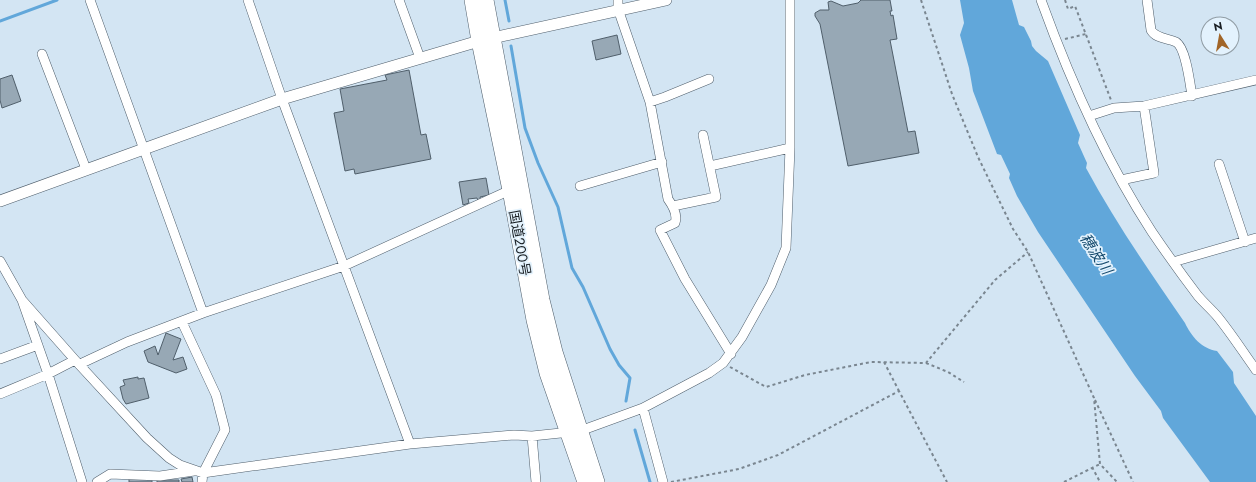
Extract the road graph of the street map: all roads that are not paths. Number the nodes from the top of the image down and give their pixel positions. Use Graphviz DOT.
graph roads {
  1 [pos="90,0"];
  2 [pos="248,0"];
  3 [pos="399,0"];
  4 [pos="472,0"];
  5 [pos="486,0"];
  6 [pos="666,0"];
  7 [pos="790,0"];
  8 [pos="1041,0"];
  9 [pos="1147,0"];
  10 [pos="618,5"];
  11 [pos="486,39"];
  12 [pos="42,54"];
  13 [pos="420,58"];
  14 [pos="709,79"];
  15 [pos="1256,80"];
  16 [pos="1192,96"];
  17 [pos="282,99"];
  18 [pos="650,102"];
  19 [pos="1144,106"];
  20 [pos="1089,116"];
  21 [pos="703,135"];
  22 [pos="143,148"];
  23 [pos="790,148"];
  24 [pos="662,162"];
  25 [pos="1219,164"];
  26 [pos="710,166"];
  27 [pos="86,169"];
  28 [pos="1121,180"];
  29 [pos="580,186"];
  30 [pos="516,189"];
  31 [pos="0,201"];
  32 [pos="673,206"];
  33 [pos="1256,238"];
  34 [pos="1245,242"];
  35 [pos="0,261"];
  36 [pos="1173,262"];
  37 [pos="344,266"];
  38 [pos="22,300"];
  39 [pos="203,313"];
  40 [pos="182,322"];
  41 [pos="38,345"];
  42 [pos="731,354"];
  43 [pos="0,359"];
  44 [pos="77,362"];
  45 [pos="1256,370"];
  46 [pos="48,374"];
  47 [pos="0,394"];
  48 [pos="644,408"];
  49 [pos="574,432"];
  50 [pos="532,436"];
  51 [pos="410,444"];
  52 [pos="200,475"];
  53 [pos="82,482"];
  54 [pos="97,482"];
  55 [pos="536,482"];
  56 [pos="585,482"];
  57 [pos="597,482"];
  58 [pos="663,482"];
  1 -- 22 [label="street"];
  2 -- 17 [label="street"];
  3 -- 13 [label="street"];
  4 -- 11 [label="highway, 国道200号"];
  5 -- 11 [label="highway, 国道200号"];
  6 -- 10 [label="street"];
  7 -- 23 [label="street"];
  8 -- 20 [label="street"];
  9 -- 16 [label="street"];
  10 -- 11 [label="street"];
  10 -- 18 [label="street"];
  11 -- 13 [label="street"];
  11 -- 30 [label="highway, 国道200号"];
  12 -- 27 [label="street"];
  13 -- 17 [label="street"];
  14 -- 18 [label="street"];
  15 -- 16 [label="street"];
  16 -- 19 [label="street"];
  17 -- 22 [label="street"];
  17 -- 37 [label="street"];
  18 -- 24 [label="street"];
  19 -- 20 [label="street"];
  19 -- 28 [label="street"];
  20 -- 28 [label="street"];
  21 -- 26 [label="street"];
  22 -- 27 [label="street"];
  22 -- 39 [label="street"];
  23 -- 26 [label="street"];
  23 -- 42 [label="street"];
  24 -- 29 [label="street"];
  24 -- 32 [label="street"];
  25 -- 34 [label="street"];
  26 -- 32 [label="street"];
  27 -- 31 [label="street"];
  28 -- 36 [label="street"];
  30 -- 37 [label="street"];
  30 -- 49 [label="highway, 国道200号"];
  32 -- 42 [label="street"];
  33 -- 34 [label="street"];
  34 -- 36 [label="street"];
  35 -- 38 [label="street"];
  36 -- 45 [label="street"];
  37 -- 39 [label="street"];
  37 -- 51 [label="street"];
  38 -- 41 [label="street"];
  38 -- 44 [label="street"];
  39 -- 40 [label="street"];
  40 -- 44 [label="street"];
  40 -- 52 [label="street"];
  41 -- 43 [label="street"];
  41 -- 46 [label="street"];
  42 -- 48 [label="street"];
  44 -- 46 [label="street"];
  44 -- 52 [label="street"];
  46 -- 47 [label="street"];
  46 -- 53 [label="street"];
  48 -- 49 [label="street"];
  48 -- 58 [label="street"];
  49 -- 50 [label="street"];
  49 -- 56 [label="highway, 国道200号"];
  49 -- 57 [label="highway, 国道200号"];
  50 -- 51 [label="street"];
  50 -- 55 [label="street"];
  51 -- 52 [label="street"];
  52 -- 54 [label="street"];
}
